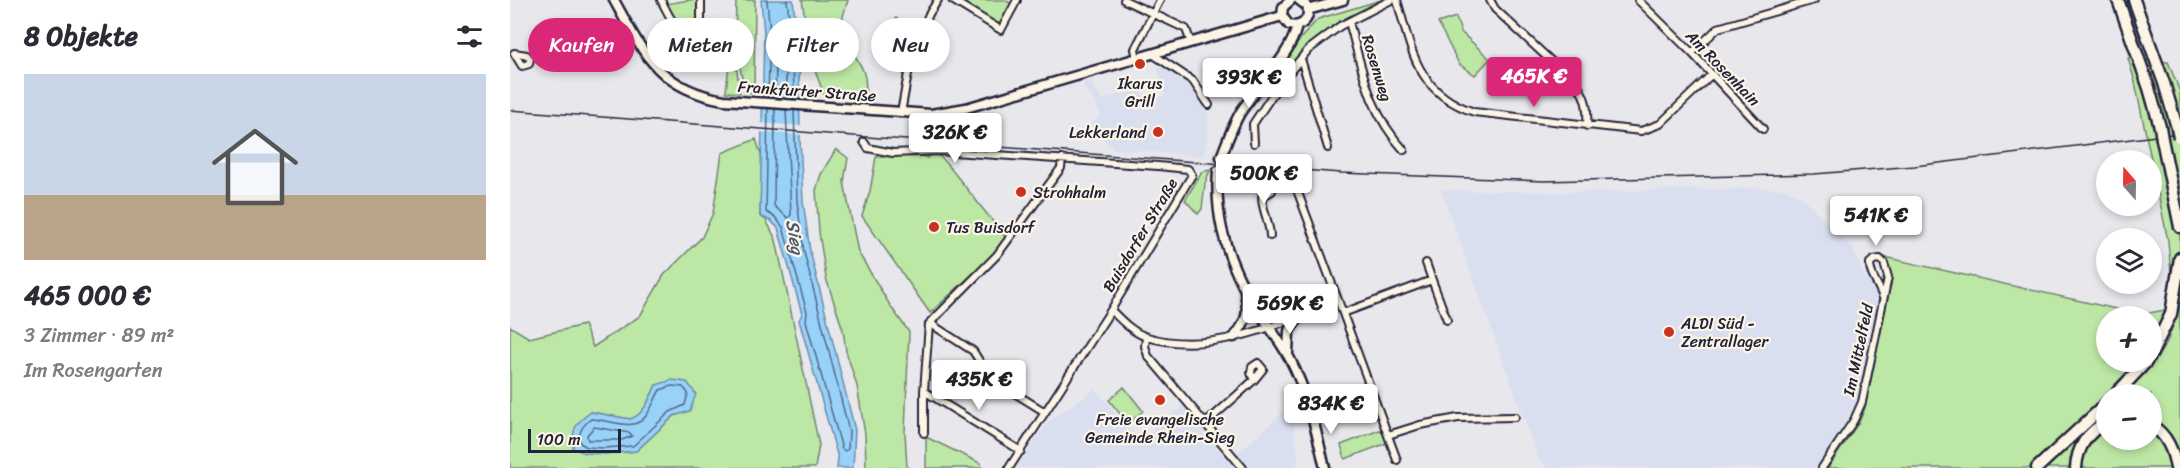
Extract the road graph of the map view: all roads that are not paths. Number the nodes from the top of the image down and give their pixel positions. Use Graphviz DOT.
graph roads {
  1 [pos="614,0"];
  2 [pos="661,0"];
  3 [pos="701,0"];
  4 [pos="938,0"];
  5 [pos="952,0"];
  6 [pos="1017,0"];
  7 [pos="1124,0"];
  8 [pos="1160,0"];
  9 [pos="1291,0"];
  10 [pos="1299,0"];
  11 [pos="1343,0"];
  12 [pos="1391,0"];
  13 [pos="1397,0"];
  14 [pos="1490,0"];
  15 [pos="1638,0"];
  16 [pos="1814,0"];
  17 [pos="2118,0"];
  18 [pos="2134,0"];
  19 [pos="1308,10"];
  20 [pos="1154,14"];
  21 [pos="1282,16"];
  22 [pos="1349,22"];
  23 [pos="1297,26"];
  24 [pos="1191,43"];
  25 [pos="1692,53"];
  26 [pos="1154,55"];
  27 [pos="1137,59"];
  28 [pos="1301,59"];
  29 [pos="1711,75"];
  30 [pos="1209,105"];
  31 [pos="901,113"];
  32 [pos="1587,126"];
  33 [pos="1763,129"];
  34 [pos="2179,139"];
  35 [pos="864,142"];
  36 [pos="1254,143"];
  37 [pos="1328,148"];
  38 [pos="1404,150"];
  39 [pos="1221,157"];
  40 [pos="1062,159"];
  41 [pos="1218,171"];
  42 [pos="2180,227"];
  43 [pos="1270,236"];
  44 [pos="2180,258"];
  45 [pos="1426,263"];
  46 [pos="1432,280"];
  47 [pos="1244,287"];
  48 [pos="1883,298"];
  49 [pos="1338,300"];
  50 [pos="1111,310"];
  51 [pos="1342,313"];
  52 [pos="1300,316"];
  53 [pos="1447,320"];
  54 [pos="931,321"];
  55 [pos="1269,327"];
  56 [pos="2162,332"];
  57 [pos="1146,337"];
  58 [pos="1234,337"];
  59 [pos="1288,357"];
  60 [pos="2137,372"];
  61 [pos="1254,380"];
  62 [pos="2125,384"];
  63 [pos="924,391"];
  64 [pos="1045,412"];
  65 [pos="2096,413"];
  66 [pos="1515,417"];
  67 [pos="1205,424"];
  68 [pos="2096,429"];
  69 [pos="924,434"];
  70 [pos="2162,434"];
  71 [pos="1388,435"];
  72 [pos="1021,451"];
  73 [pos="2054,452"];
  74 [pos="1397,460"];
  75 [pos="1009,468"];
  76 [pos="1243,468"];
  77 [pos="1325,468"];
  78 [pos="1822,468"];
  79 [pos="2037,468"];
  80 [pos="2042,468"];
  81 [pos="2076,468"];
  82 [pos="2176,468"];
  1 -- 31 [label="main road, Frankfurter Straße"];
  2 -- 3 [label="street"];
  4 -- 31 [label="street"];
  5 -- 6 [label="street"];
  7 -- 20 [label="street"];
  8 -- 20 [label="street"];
  9 -- 21 [label="main road"];
  10 -- 19 [label="main road"];
  11 -- 19 [label="main road"];
  12 -- 22 [label="street, Rosenweg"];
  13 -- 32 [label="street"];
  14 -- 32 [label="street"];
  15 -- 25 [label="street, Am Rosenhain"];
  16 -- 25 [label="street"];
  17 -- 42 [label="highway, bridge"];
  18 -- 34 [label="highway, bridge"];
  19 -- 23 [label="main road"];
  20 -- 24 [label="street"];
  20 -- 27 [label="street"];
  21 -- 23 [label="main road"];
  21 -- 24 [label="main road, Frankfurter Straße"];
  22 -- 28 [label="street, Rosenweg"];
  22 -- 38 [label="street, Rosenweg"];
  23 -- 39 [label="main road"];
  24 -- 26 [label="main road, Frankfurter Straße"];
  25 -- 29 [label="street, Am Rosenhain"];
  26 -- 27 [label="main road, Frankfurter Straße"];
  26 -- 30 [label="street"];
  27 -- 31 [label="main road, Frankfurter Straße"];
  28 -- 36 [label="street, Rosenweg"];
  28 -- 37 [label="street"];
  29 -- 32 [label="street"];
  29 -- 33 [label="street, Am Rosenhain"];
  35 -- 40 [label="street"];
  40 -- 50 [label="street, Buisdorfer Straße"];
  40 -- 54 [label="street"];
  41 -- 47 [label="main road"];
  43 -- 49 [label="street"];
  44 -- 56 [label="highway"];
  45 -- 46 [label="street"];
  46 -- 51 [label="street"];
  46 -- 53 [label="street"];
  47 -- 55 [label="main road"];
  47 -- 58 [label="main road"];
  48 -- 48 [label="street, Im Mittelfeld"];
  48 -- 78 [label="street, Im Mittelfeld"];
  49 -- 51 [label="street"];
  49 -- 52 [label="street, Buisdorfer Straße"];
  50 -- 57 [label="street, Buisdorfer Straße"];
  50 -- 64 [label="street, Buisdorfer Straße"];
  51 -- 71 [label="street"];
  52 -- 55 [label="street, Buisdorfer Straße"];
  52 -- 59 [label="main road"];
  54 -- 63 [label="street"];
  54 -- 64 [label="street"];
  55 -- 58 [label="street, Buisdorfer Straße"];
  55 -- 59 [label="main road"];
  57 -- 58 [label="street, Buisdorfer Straße"];
  57 -- 67 [label="street"];
  59 -- 77 [label="main road"];
  60 -- 62 [label="highway"];
  61 -- 67 [label="street"];
  63 -- 69 [label="street"];
  63 -- 72 [label="street"];
  64 -- 72 [label="street, Buisdorfer Straße"];
  65 -- 73 [label="highway"];
  66 -- 71 [label="street"];
  67 -- 76 [label="street"];
  68 -- 81 [label="highway"];
  70 -- 82 [label="highway"];
  71 -- 74 [label="street"];
  72 -- 75 [label="street, Buisdorfer Straße"];
  73 -- 79 [label="highway"];
  73 -- 80 [label="highway"];
}
